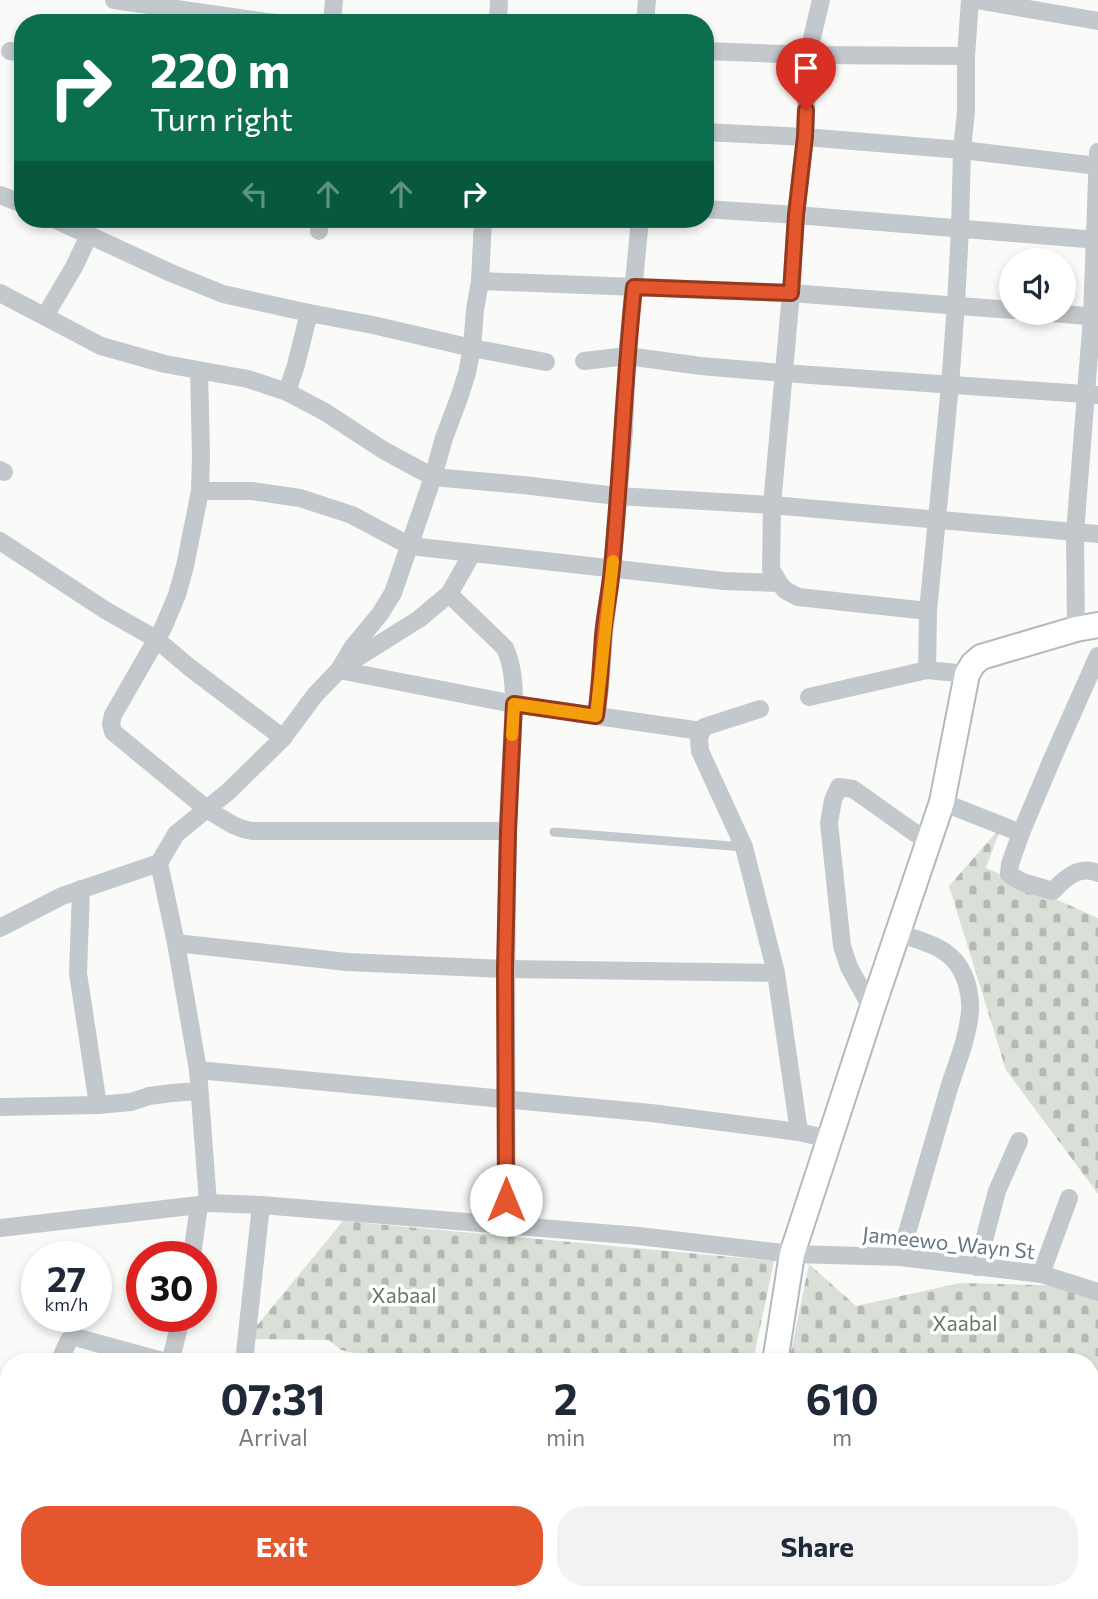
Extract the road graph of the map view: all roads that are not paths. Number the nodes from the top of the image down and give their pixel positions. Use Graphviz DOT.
graph roads {
  1 [pos="114,0"];
  2 [pos="821,0"];
  3 [pos="970,0"];
  4 [pos="976,0"];
  5 [pos="212,14"];
  6 [pos="1098,21"];
  7 [pos="714,51"];
  8 [pos="808,55"];
  9 [pos="966,56"];
  10 [pos="714,132"];
  11 [pos="805,137"];
  12 [pos="962,150"];
  13 [pos="1097,162"];
  14 [pos="714,210"];
  15 [pos="796,215"];
  16 [pos="74,228"];
  17 [pos="482,228"];
  18 [pos="639,228"];
  19 [pos="960,229"];
  20 [pos="89,235"];
  21 [pos="1097,239"];
  22 [pos="481,281"];
  23 [pos="634,287"];
  24 [pos="0,293"];
  25 [pos="791,293"];
  26 [pos="956,304"];
  27 [pos="999,309"];
  28 [pos="309,313"];
  29 [pos="1076,315"];
  30 [pos="45,316"];
  31 [pos="1095,317"];
  32 [pos="472,348"];
  33 [pos="627,356"];
  34 [pos="584,360"];
  35 [pos="546,362"];
  36 [pos="198,372"];
  37 [pos="783,373"];
  38 [pos="950,385"];
  39 [pos="287,392"];
  40 [pos="1092,395"];
  41 [pos="433,477"];
  42 [pos="200,491"];
  43 [pos="617,496"];
  44 [pos="772,505"];
  45 [pos="936,521"];
  46 [pos="1075,533"];
  47 [pos="1098,534"];
  48 [pos="0,541"];
  49 [pos="410,546"];
  50 [pos="472,554"];
  51 [pos="612,569"];
  52 [pos="779,583"];
  53 [pos="449,594"];
  54 [pos="928,611"];
  55 [pos="1087,627"];
  56 [pos="156,639"];
  57 [pos="1098,656"];
  58 [pos="339,670"];
  59 [pos="927,670"];
  60 [pos="967,674"];
  61 [pos="809,697"];
  62 [pos="514,704"];
  63 [pos="760,709"];
  64 [pos="596,716"];
  65 [pos="701,731"];
  66 [pos="284,738"];
  67 [pos="942,802"];
  68 [pos="208,810"];
  69 [pos="508,831"];
  70 [pos="554,832"];
  71 [pos="1021,833"];
  72 [pos="929,843"];
  73 [pos="744,847"];
  74 [pos="159,863"];
  75 [pos="1097,868"];
  76 [pos="82,889"];
  77 [pos="0,928"];
  78 [pos="898,933"];
  79 [pos="176,943"];
  80 [pos="505,969"];
  81 [pos="776,973"];
  82 [pos="872,1009"];
  83 [pos="198,1070"];
  84 [pos="199,1091"];
  85 [pos="506,1099"];
  86 [pos="97,1105"];
  87 [pos="0,1107"];
  88 [pos="799,1132"];
  89 [pos="829,1139"];
  90 [pos="1019,1141"];
  91 [pos="1069,1198"];
  92 [pos="204,1204"];
  93 [pos="261,1205"];
  94 [pos="507,1225"];
  95 [pos="0,1228"];
  96 [pos="195,1241"];
  97 [pos="792,1254"];
  98 [pos="900,1257"];
  99 [pos="977,1267"];
  100 [pos="1041,1274"];
  101 [pos="1098,1292"];
  102 [pos="177,1332"];
  103 [pos="63,1353"];
  104 [pos="135,1353"];
  105 [pos="171,1353"];
  106 [pos="245,1353"];
  107 [pos="776,1353"];
  1 -- 5 [label="street"];
  2 -- 8 [label="street"];
  3 -- 9 [label="street"];
  4 -- 6 [label="street"];
  7 -- 8 [label="street"];
  8 -- 9 [label="street"];
  8 -- 11 [label="street"];
  9 -- 12 [label="street"];
  10 -- 11 [label="street"];
  11 -- 12 [label="street"];
  11 -- 15 [label="street"];
  12 -- 13 [label="street"];
  12 -- 19 [label="street"];
  13 -- 21 [label="street"];
  14 -- 15 [label="street"];
  15 -- 19 [label="street"];
  15 -- 25 [label="street"];
  16 -- 20 [label="street"];
  17 -- 22 [label="street"];
  18 -- 23 [label="street"];
  19 -- 21 [label="street"];
  19 -- 26 [label="street"];
  20 -- 28 [label="street"];
  20 -- 30 [label="street"];
  21 -- 31 [label="street"];
  22 -- 23 [label="street"];
  22 -- 32 [label="street"];
  23 -- 25 [label="street"];
  23 -- 33 [label="street"];
  24 -- 30 [label="street"];
  25 -- 26 [label="street"];
  25 -- 37 [label="street"];
  26 -- 27 [label="street"];
  26 -- 38 [label="street"];
  28 -- 32 [label="street"];
  28 -- 39 [label="street"];
  29 -- 31 [label="street"];
  30 -- 36 [label="street"];
  31 -- 40 [label="street"];
  32 -- 35 [label="street"];
  32 -- 41 [label="street"];
  33 -- 34 [label="street"];
  33 -- 37 [label="street"];
  33 -- 43 [label="street"];
  36 -- 39 [label="street"];
  36 -- 42 [label="street"];
  37 -- 38 [label="street"];
  37 -- 44 [label="street"];
  38 -- 40 [label="street"];
  38 -- 45 [label="street"];
  39 -- 41 [label="street"];
  40 -- 46 [label="street"];
  41 -- 43 [label="street"];
  41 -- 49 [label="street"];
  42 -- 49 [label="street"];
  42 -- 56 [label="street"];
  43 -- 44 [label="street"];
  43 -- 51 [label="street"];
  44 -- 45 [label="street"];
  44 -- 52 [label="street"];
  45 -- 46 [label="street"];
  45 -- 54 [label="street"];
  46 -- 47 [label="street"];
  46 -- 55 [label="street"];
  48 -- 56 [label="street"];
  49 -- 50 [label="street"];
  49 -- 58 [label="street"];
  50 -- 51 [label="street"];
  50 -- 53 [label="street"];
  51 -- 52 [label="street"];
  51 -- 64 [label="street"];
  52 -- 54 [label="street"];
  53 -- 58 [label="street"];
  53 -- 62 [label="street"];
  54 -- 59 [label="street"];
  55 -- 60 [label="street"];
  56 -- 66 [label="street"];
  56 -- 68 [label="street"];
  57 -- 71 [label="street"];
  58 -- 62 [label="street"];
  58 -- 66 [label="street"];
  59 -- 60 [label="street"];
  59 -- 61 [label="street"];
  60 -- 67 [label="street"];
  62 -- 64 [label="street"];
  62 -- 69 [label="street"];
  63 -- 65 [label="street"];
  64 -- 65 [label="street"];
  65 -- 73 [label="street"];
  66 -- 68 [label="street"];
  67 -- 71 [label="street"];
  67 -- 72 [label="street"];
  68 -- 69 [label="street"];
  68 -- 74 [label="street"];
  69 -- 80 [label="street"];
  70 -- 73 [label="lane"];
  71 -- 75 [label="street"];
  72 -- 78 [label="street"];
  72 -- 82 [label="street"];
  73 -- 81 [label="street"];
  74 -- 76 [label="street"];
  74 -- 79 [label="street"];
  76 -- 77 [label="street"];
  76 -- 86 [label="street"];
  78 -- 82 [label="street"];
  78 -- 98 [label="street"];
  79 -- 80 [label="street"];
  79 -- 83 [label="street"];
  80 -- 81 [label="street"];
  80 -- 85 [label="street"];
  81 -- 88 [label="street"];
  82 -- 89 [label="street"];
  83 -- 84 [label="street"];
  83 -- 85 [label="street"];
  84 -- 86 [label="street"];
  84 -- 92 [label="street"];
  85 -- 88 [label="street"];
  85 -- 94 [label="street"];
  86 -- 87 [label="street"];
  88 -- 89 [label="street"];
  89 -- 97 [label="street"];
  90 -- 99 [label="street"];
  91 -- 100 [label="street"];
  92 -- 93 [label="street, Jameewo_Wayn St"];
  92 -- 95 [label="street, Jameewo_Wayn St"];
  92 -- 96 [label="street"];
  93 -- 94 [label="street, Jameewo_Wayn St"];
  93 -- 106 [label="street"];
  94 -- 97 [label="street, Jameewo_Wayn St"];
  97 -- 98 [label="street, Jameewo_Wayn St"];
  97 -- 107 [label="street"];
  98 -- 99 [label="street, Jameewo_Wayn St"];
  99 -- 100 [label="street, Jameewo_Wayn St"];
  100 -- 101 [label="street, Jameewo_Wayn St"];
  102 -- 105 [label="street"];
  103 -- 104 [label="street"];
}
